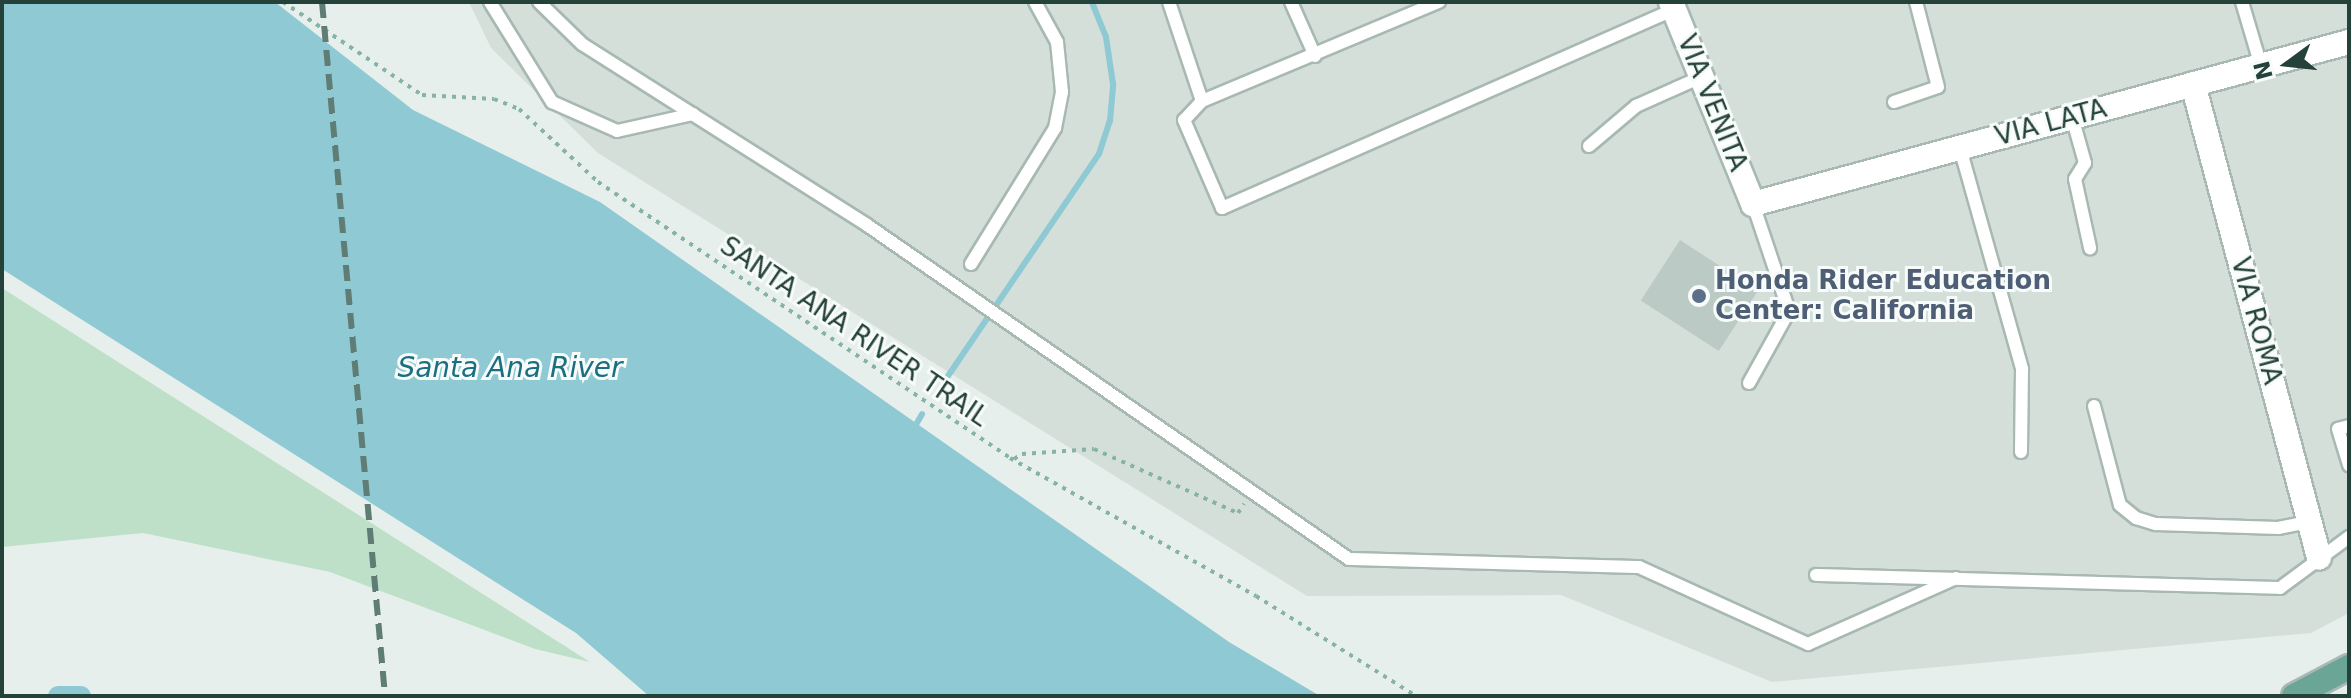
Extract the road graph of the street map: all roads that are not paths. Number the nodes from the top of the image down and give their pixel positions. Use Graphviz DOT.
graph roads {
  1 [pos="490,2"];
  2 [pos="539,2"];
  3 [pos="1035,2"];
  4 [pos="1169,2"];
  5 [pos="1291,2"];
  6 [pos="1439,2"];
  7 [pos="1916,2"];
  8 [pos="2242,2"];
  9 [pos="1672,6"];
  10 [pos="2349,42"];
  11 [pos="1315,56"];
  12 [pos="2261,66"];
  13 [pos="1701,77"];
  14 [pos="2193,84"];
  15 [pos="1202,101"];
  16 [pos="1894,102"];
  17 [pos="693,114"];
  18 [pos="2072,117"];
  19 [pos="1589,146"];
  20 [pos="1960,148"];
  21 [pos="1753,204"];
  22 [pos="2090,248"];
  23 [pos="971,264"];
  24 [pos="1749,383"];
  25 [pos="2094,406"];
  26 [pos="2349,426"];
  27 [pos="2021,452"];
  28 [pos="2349,465"];
  29 [pos="2310,522"];
  30 [pos="2349,537"];
  31 [pos="2319,558"];
  32 [pos="1816,575"];
  33 [pos="1956,578"];
  34 [pos="2349,667"];
  35 [pos="2294,696"];
  1 -- 17 [label="lane"];
  2 -- 17 [label="lane"];
  3 -- 23 [label="lane"];
  4 -- 15 [label="lane"];
  5 -- 11 [label="lane"];
  6 -- 11 [label="lane"];
  7 -- 16 [label="lane"];
  8 -- 12 [label="lane"];
  9 -- 13 [label="street, VIA VENITA"];
  9 -- 15 [label="lane"];
  10 -- 12 [label="street, VIA LATA"];
  11 -- 15 [label="lane"];
  12 -- 14 [label="street, VIA LATA"];
  13 -- 19 [label="lane"];
  13 -- 21 [label="street, VIA VENITA"];
  14 -- 18 [label="street, VIA LATA"];
  14 -- 29 [label="street, VIA ROMA"];
  17 -- 33 [label="lane"];
  18 -- 20 [label="street, VIA LATA"];
  18 -- 22 [label="lane"];
  20 -- 21 [label="street, VIA LATA"];
  20 -- 27 [label="lane"];
  21 -- 24 [label="lane"];
  25 -- 29 [label="lane"];
  26 -- 28 [label="lane"];
  29 -- 31 [label="street, VIA ROMA"];
  30 -- 31 [label="lane"];
  31 -- 33 [label="lane"];
  32 -- 33 [label="lane"];
  34 -- 35 [label="main road"];
}
